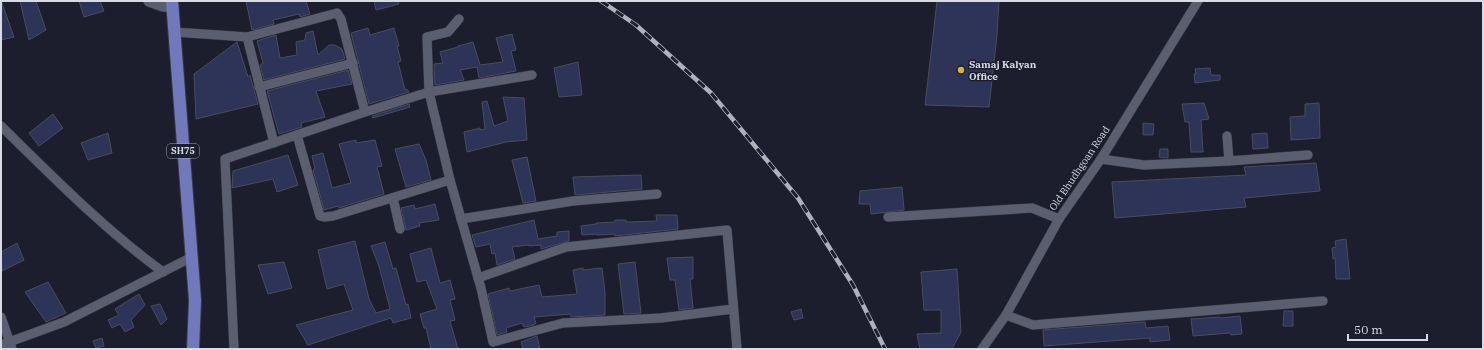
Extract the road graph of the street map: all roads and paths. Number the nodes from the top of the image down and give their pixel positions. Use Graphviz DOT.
graph roads {
  1 [pos="149,1"];
  2 [pos="1198,1"];
  3 [pos="173,4"];
  4 [pos="459,19"];
  5 [pos="174,32"];
  6 [pos="247,37"];
  7 [pos="353,63"];
  8 [pos="532,75"];
  9 [pos="259,87"];
  10 [pos="429,92"];
  11 [pos="365,112"];
  12 [pos="1,126"];
  13 [pos="297,135"];
  14 [pos="1226,136"];
  15 [pos="274,143"];
  16 [pos="1308,154"];
  17 [pos="1100,159"];
  18 [pos="1228,161"];
  19 [pos="450,180"];
  20 [pos="657,194"];
  21 [pos="393,198"];
  22 [pos="888,217"];
  23 [pos="1059,218"];
  24 [pos="462,219"];
  25 [pos="400,229"];
  26 [pos="192,257"];
  27 [pos="162,272"];
  28 [pos="478,278"];
  29 [pos="1323,301"];
  30 [pos="733,309"];
  31 [pos="1006,316"];
  32 [pos="1,317"];
  33 [pos="7,345"];
  34 [pos="494,345"];
  35 [pos="193,349"];
  36 [pos="234,349"];
  37 [pos="737,349"];
  38 [pos="982,349"];
  1 -- 3 [label="street"];
  2 -- 17 [label="street, Old Bhudhgoan Road"];
  3 -- 5 [label="main road, SH75"];
  4 -- 10 [label="street"];
  5 -- 6 [label="street"];
  5 -- 26 [label="main road, SH75"];
  6 -- 7 [label="street"];
  6 -- 9 [label="street"];
  7 -- 9 [label="street"];
  7 -- 11 [label="street"];
  8 -- 10 [label="street"];
  9 -- 15 [label="street"];
  10 -- 11 [label="street"];
  10 -- 19 [label="street"];
  11 -- 13 [label="street"];
  12 -- 27 [label="street"];
  13 -- 15 [label="street"];
  13 -- 21 [label="street"];
  14 -- 18 [label="street"];
  15 -- 36 [label="street"];
  16 -- 18 [label="street"];
  17 -- 18 [label="street"];
  17 -- 23 [label="street, Old Bhudhgoan Road"];
  19 -- 21 [label="street"];
  19 -- 24 [label="street"];
  20 -- 24 [label="street"];
  21 -- 25 [label="street"];
  22 -- 23 [label="street"];
  23 -- 31 [label="street, Old Bhudhgoan Road"];
  24 -- 28 [label="street"];
  26 -- 27 [label="street"];
  26 -- 35 [label="main road, SH75"];
  27 -- 33 [label="street"];
  28 -- 30 [label="street"];
  28 -- 34 [label="street"];
  29 -- 31 [label="street"];
  30 -- 34 [label="street"];
  30 -- 37 [label="street"];
  31 -- 38 [label="street, Old Bhudhgoan Road"];
  32 -- 33 [label="street"];
}
